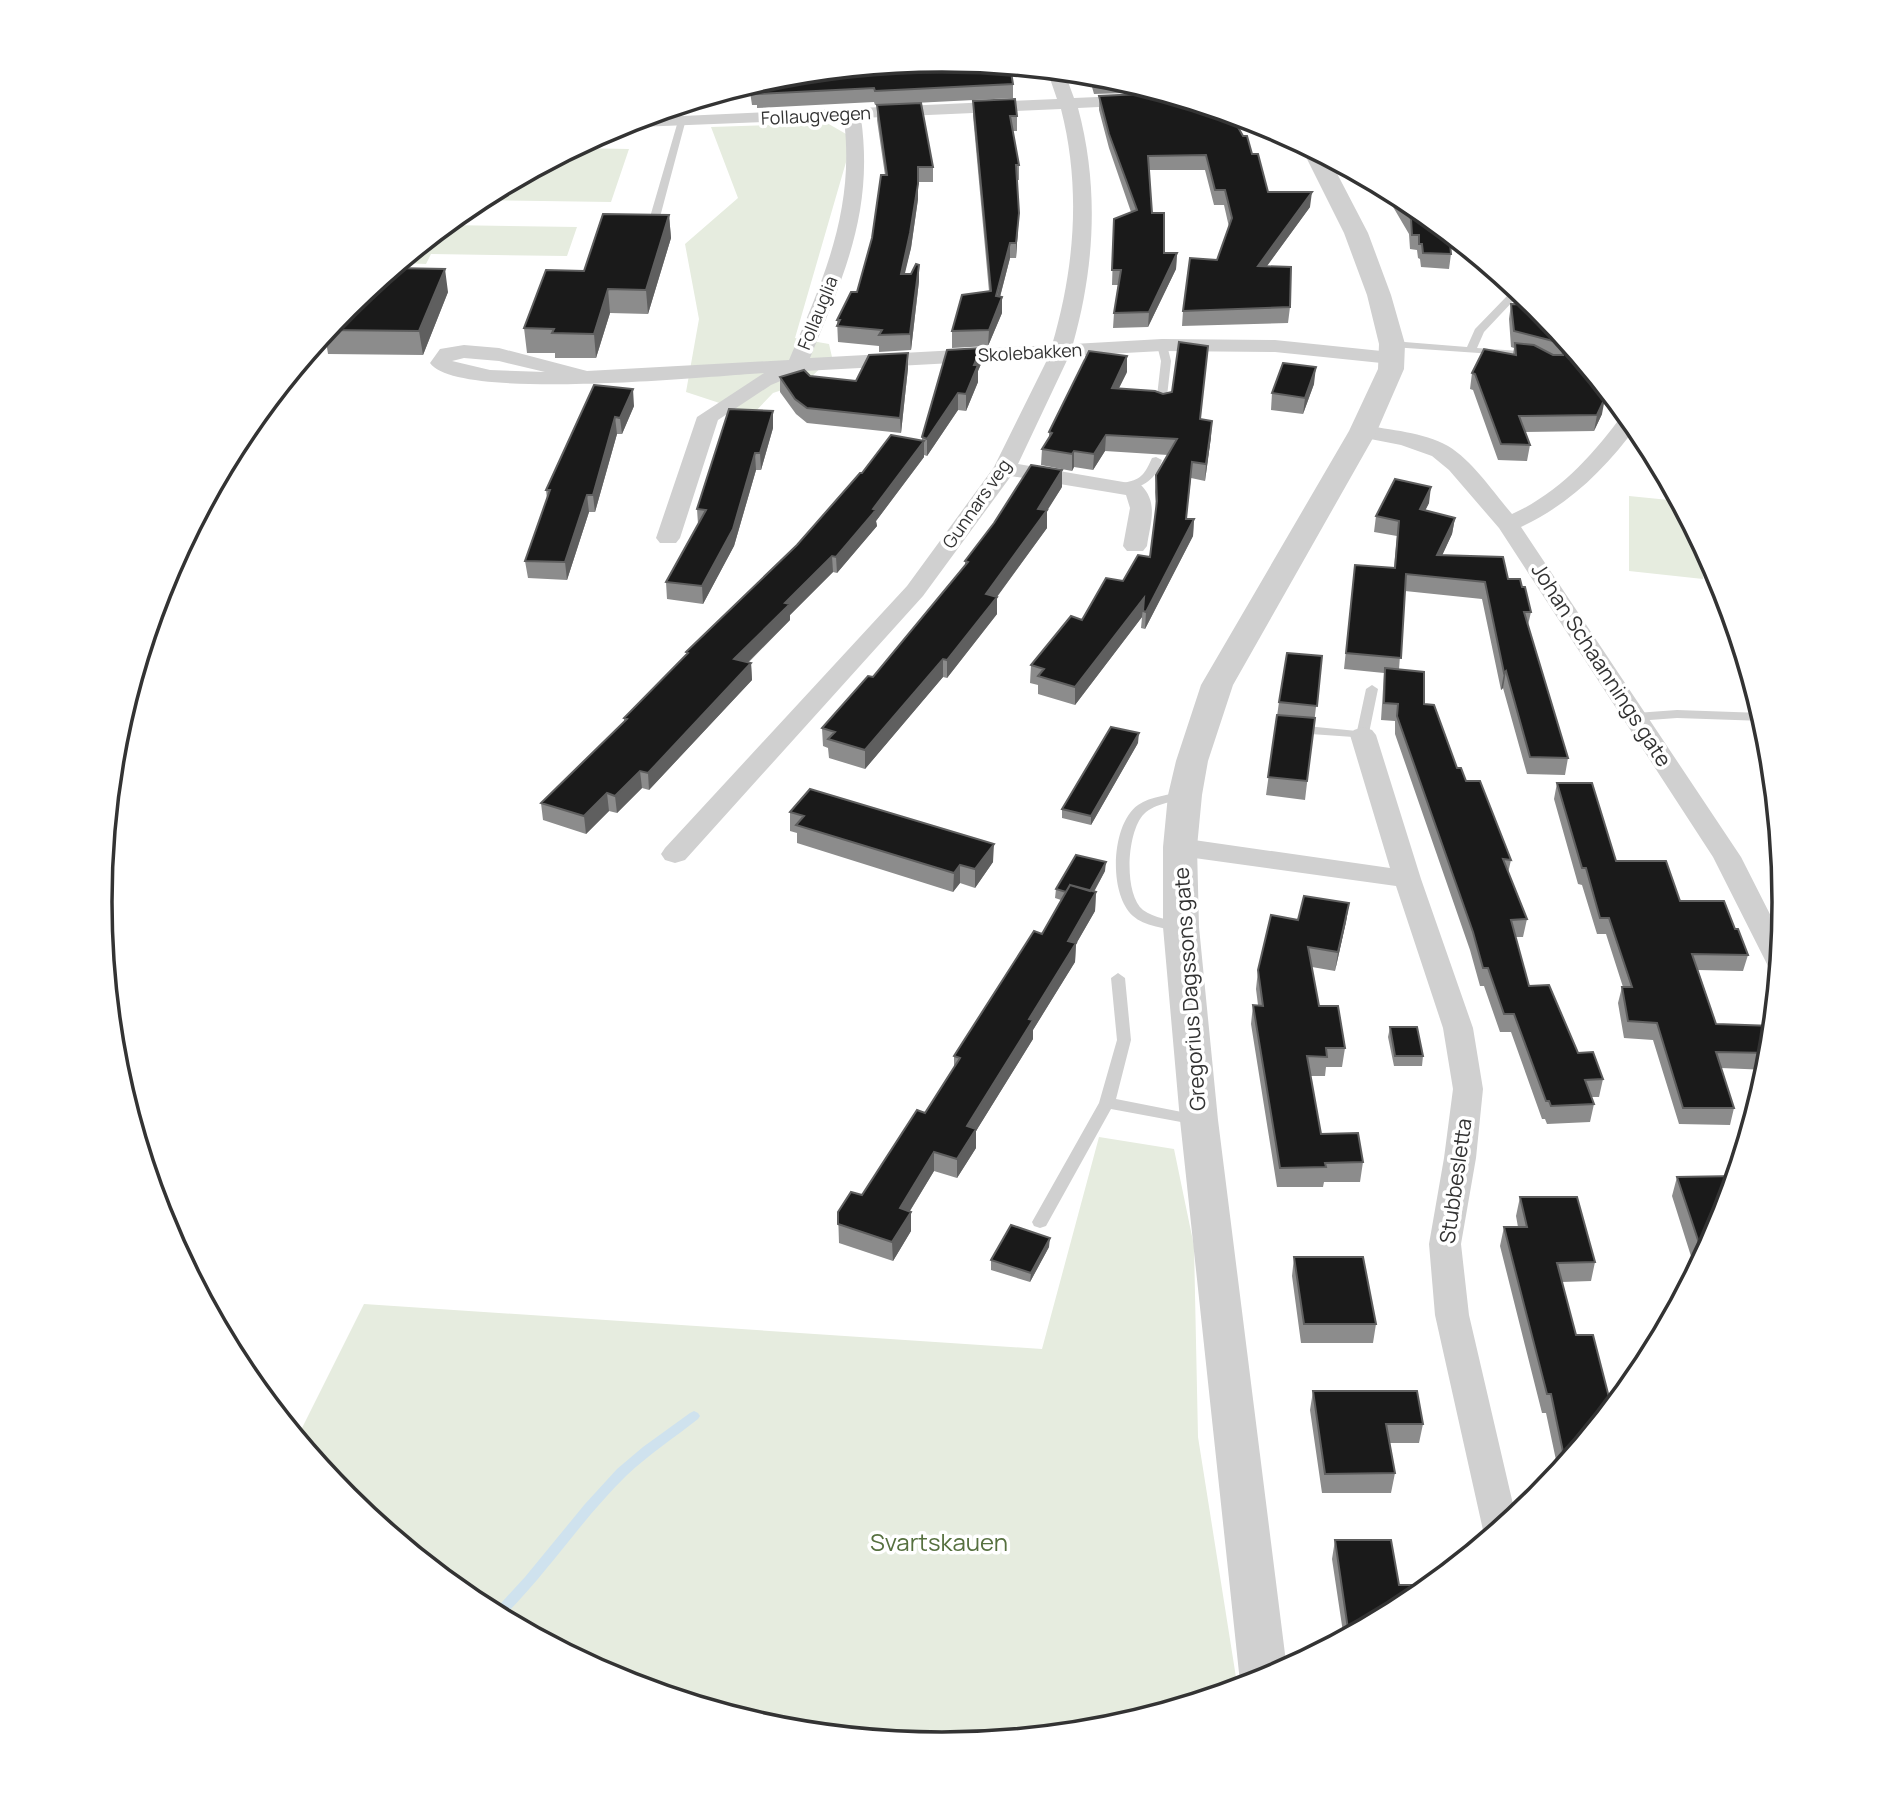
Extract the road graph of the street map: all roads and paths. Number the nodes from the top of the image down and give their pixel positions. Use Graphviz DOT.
graph roads {
  1 [pos="1059,80"];
  2 [pos="1155,99"];
  3 [pos="1068,104"];
  4 [pos="852,115"];
  5 [pos="681,122"];
  6 [pos="657,123"];
  7 [pos="1320,162"];
  8 [pos="655,217"];
  9 [pos="1511,298"];
  10 [pos="1162,345"];
  11 [pos="1471,349"];
  12 [pos="1061,351"];
  13 [pos="1392,351"];
  14 [pos="1543,358"];
  15 [pos="796,367"];
  16 [pos="586,377"];
  17 [pos="1161,405"];
  18 [pos="1624,428"];
  19 [pos="1363,431"];
  20 [pos="1156,460"];
  21 [pos="1004,468"];
  22 [pos="1122,486"];
  23 [pos="1508,524"];
  24 [pos="668,538"];
  25 [pos="1135,545"];
  26 [pos="1372,689"];
  27 [pos="1636,717"];
  28 [pos="1752,717"];
  29 [pos="1277,727"];
  30 [pos="1363,735"];
  31 [pos="1185,795"];
  32 [pos="1180,847"];
  33 [pos="675,854"];
  34 [pos="1407,879"];
  35 [pos="1181,927"];
  36 [pos="1771,946"];
  37 [pos="1118,978"];
  38 [pos="1107,1103"];
  39 [pos="1199,1120"];
  40 [pos="1040,1222"];
  41 [pos="1499,1519"];
  42 [pos="1262,1669"];
  1 -- 3 [label="street, Gunnars veg"];
  2 -- 3 [label="street, Follaugvegen"];
  3 -- 4 [label="street, Follaugvegen"];
  3 -- 12 [label="street, Gunnars veg"];
  4 -- 5 [label="street, Follaugvegen"];
  4 -- 15 [label="street, Follauglia"];
  5 -- 6 [label="street, Follaugvegen"];
  5 -- 8 [label="lane"];
  7 -- 13 [label="street"];
  9 -- 11 [label="lane"];
  10 -- 12 [label="street, Skolebakken"];
  10 -- 13 [label="street, Skolebakken"];
  10 -- 17 [label="lane"];
  11 -- 13 [label="lane"];
  11 -- 14 [label="lane"];
  12 -- 15 [label="street, Skolebakken"];
  12 -- 21 [label="street, Gunnars veg"];
  13 -- 19 [label="street, Gregorius Dagssons gate"];
  15 -- 16 [label="street, Skolebakken"];
  15 -- 24 [label="street, Follauglia"];
  16 -- 16 [label="street, Skolebakken"];
  18 -- 23 [label="street"];
  19 -- 23 [label="street, Johan Schaannings gate"];
  19 -- 31 [label="street, Gregorius Dagssons gate"];
  20 -- 22 [label="lane"];
  21 -- 22 [label="street"];
  21 -- 33 [label="street, Gunnars veg"];
  22 -- 25 [label="street"];
  23 -- 27 [label="street, Johan Schaannings gate"];
  26 -- 30 [label="lane"];
  27 -- 28 [label="lane"];
  27 -- 36 [label="street, Johan Schaannings gate"];
  29 -- 30 [label="lane"];
  30 -- 34 [label="street, Stubbesletta"];
  31 -- 32 [label="street, Gregorius Dagssons gate"];
  31 -- 35 [label="lane"];
  32 -- 34 [label="street"];
  32 -- 35 [label="street, Gregorius Dagssons gate"];
  34 -- 41 [label="street, Stubbesletta"];
  35 -- 39 [label="street, Gregorius Dagssons gate"];
  37 -- 38 [label="lane"];
  38 -- 39 [label="lane"];
  38 -- 40 [label="lane"];
  39 -- 42 [label="street, Gregorius Dagssons gate"];
}
